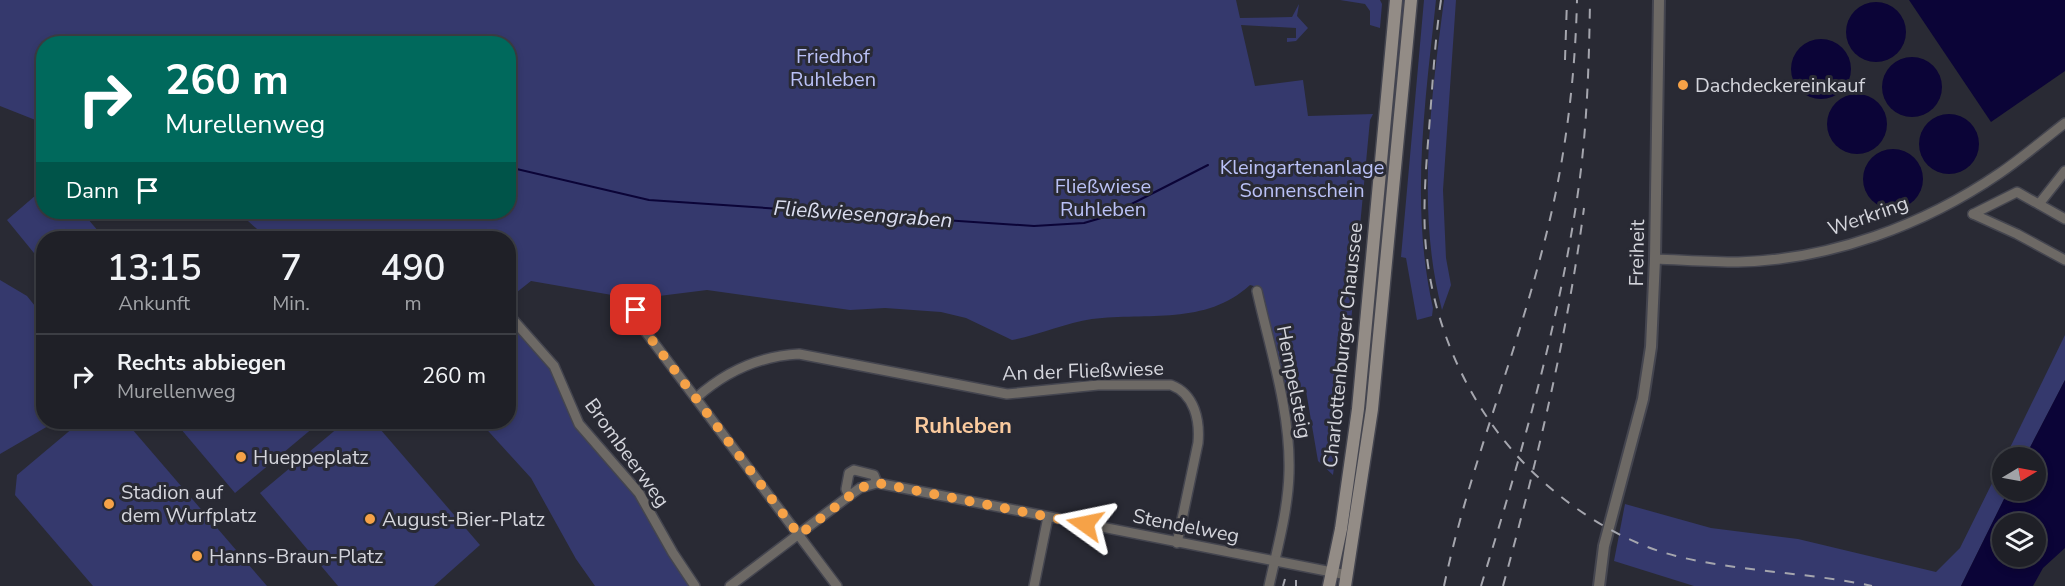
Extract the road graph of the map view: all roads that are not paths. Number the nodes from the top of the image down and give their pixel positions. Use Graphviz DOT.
graph roads {
  1 [pos="1396,0"];
  2 [pos="1411,0"];
  3 [pos="1659,0"];
  4 [pos="2065,123"];
  5 [pos="2065,171"];
  6 [pos="2039,204"];
  7 [pos="2065,219"];
  8 [pos="1655,259"];
  9 [pos="2065,260"];
  10 [pos="1257,291"];
  11 [pos="636,310"];
  12 [pos="516,323"];
  13 [pos="696,398"];
  14 [pos="877,483"];
  15 [pos="849,496"];
  16 [pos="1048,517"];
  17 [pos="799,535"];
  18 [pos="1177,543"];
  19 [pos="1274,563"];
  20 [pos="1330,580"];
  21 [pos="1346,581"];
  22 [pos="695,586"];
  23 [pos="730,586"];
  24 [pos="837,586"];
  25 [pos="1034,586"];
  26 [pos="1269,586"];
  27 [pos="1599,586"];
  1 -- 20 [label="main road, Charlottenburger Chaussee"];
  2 -- 21 [label="main road, Charlottenburger Chaussee"];
  3 -- 8 [label="street, Freiheit"];
  4 -- 8 [label="street, Werkring"];
  5 -- 6 [label="street"];
  6 -- 7 [label="street"];
  6 -- 9 [label="street"];
  8 -- 27 [label="street, Freiheit"];
  10 -- 19 [label="street, Hempelsteig"];
  11 -- 13 [label="street"];
  12 -- 22 [label="street, Brombeerweg"];
  13 -- 17 [label="street"];
  13 -- 18 [label="street, An der Fließwiese"];
  14 -- 15 [label="street"];
  14 -- 15 [label="street, Stendelweg"];
  14 -- 16 [label="street, Stendelweg"];
  15 -- 17 [label="street"];
  16 -- 18 [label="street, Stendelweg"];
  16 -- 25 [label="street"];
  17 -- 23 [label="street"];
  17 -- 24 [label="street"];
  18 -- 19 [label="street, Stendelweg"];
  19 -- 20 [label="street, Stendelweg"];
  19 -- 26 [label="street, Hempelsteig"];
  20 -- 21 [label="street, Stendelweg"];
}
